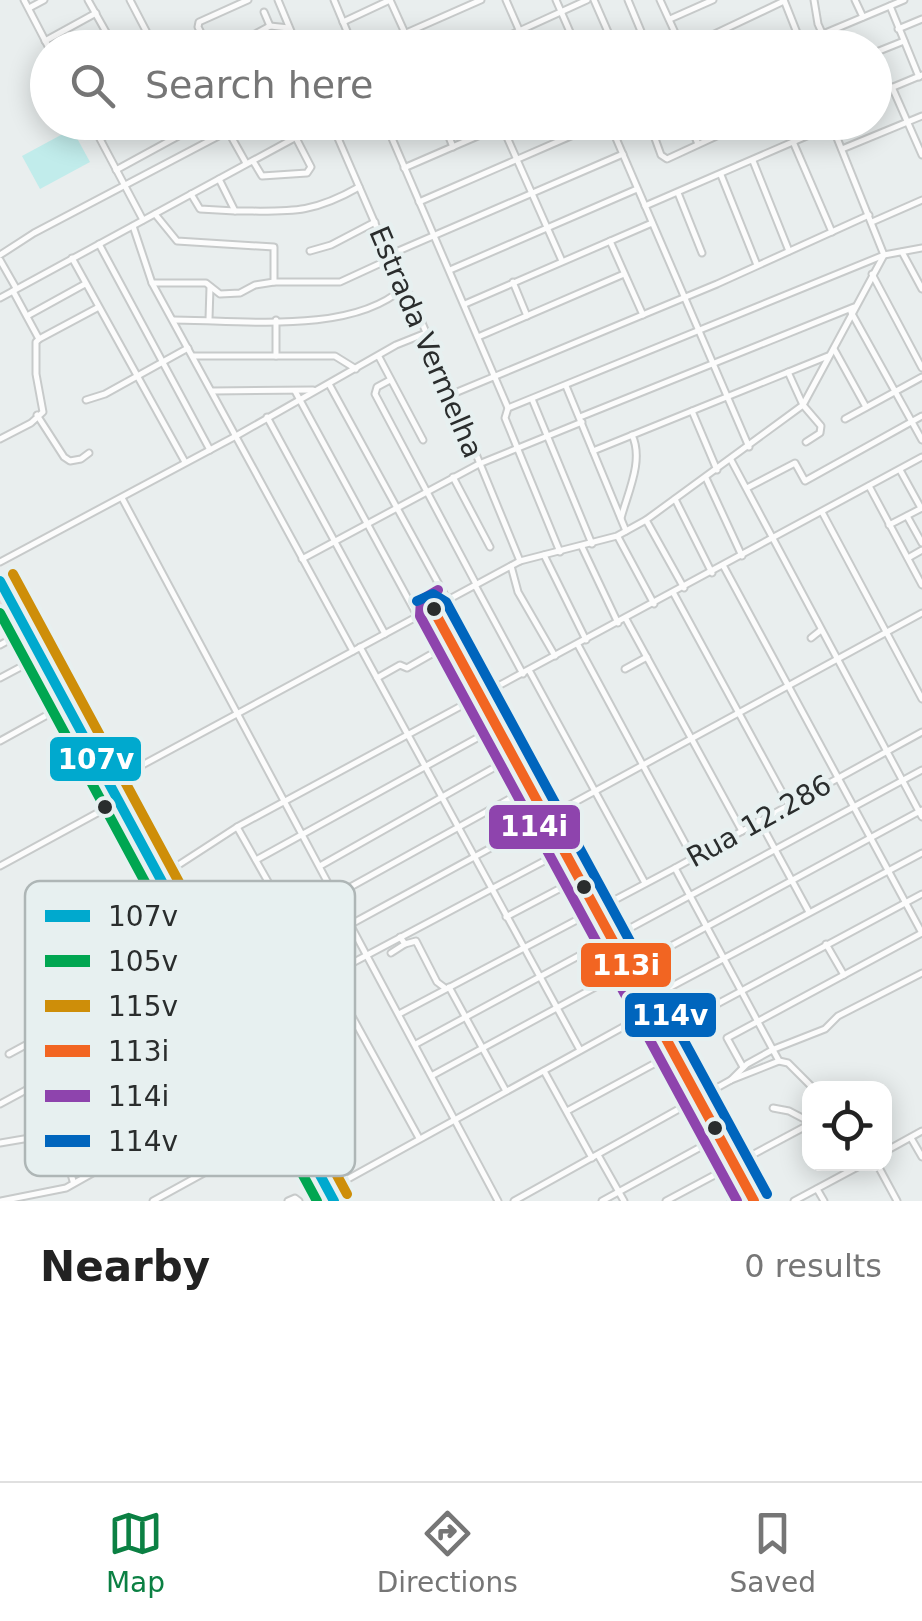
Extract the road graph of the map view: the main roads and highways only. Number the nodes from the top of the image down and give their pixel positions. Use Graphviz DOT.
graph roads {
  1 [pos="0,581"];
  2 [pos="0,602"];
  3 [pos="106,786"];
  4 [pos="114,803"];
  5 [pos="154,881"];
  6 [pos="162,881"];
  1 -- 3 [label="highway"];
  2 -- 3 [label="highway"];
  3 -- 4 [label="highway"];
  4 -- 5 [label="highway"];
  4 -- 6 [label="highway"];
}
